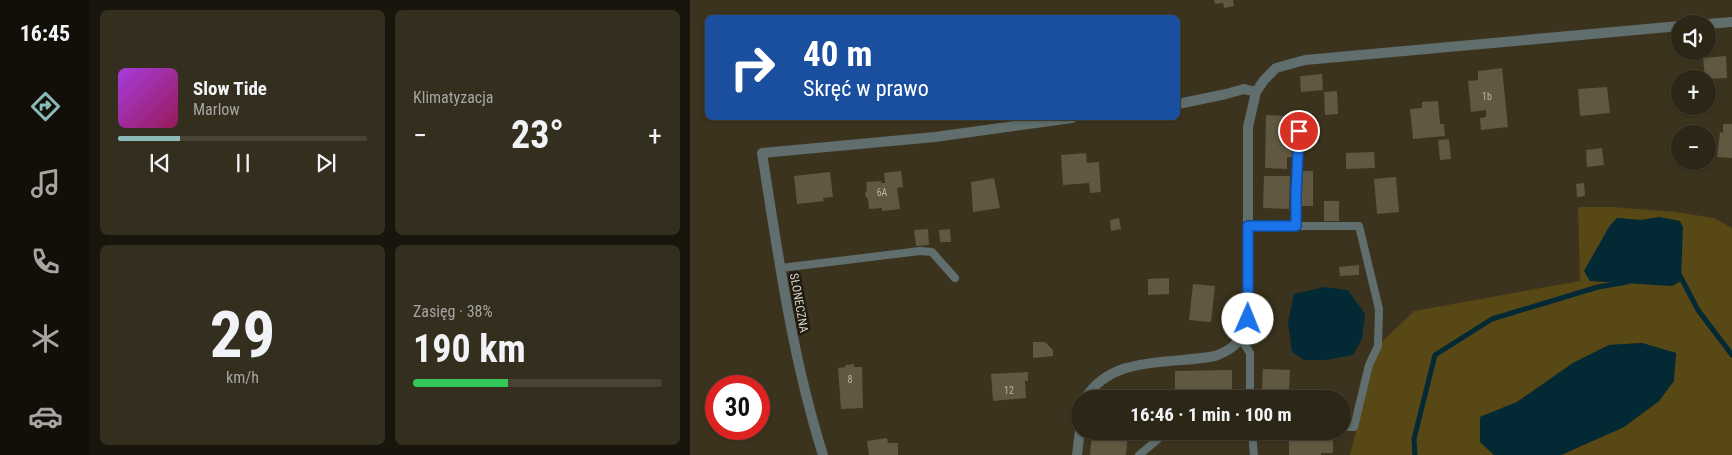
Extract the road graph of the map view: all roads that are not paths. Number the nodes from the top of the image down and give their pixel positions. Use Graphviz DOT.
graph roads {
  1 [pos="1732,22"];
  2 [pos="1716,23"];
  3 [pos="1671,27"];
  4 [pos="1256,92"];
  5 [pos="1180,104"];
  6 [pos="1058,120"];
  7 [pos="1299,131"];
  8 [pos="1248,226"];
  9 [pos="1296,226"];
  10 [pos="781,268"];
  11 [pos="955,278"];
  12 [pos="1241,339"];
  13 [pos="1092,390"];
  14 [pos="1250,390"];
  15 [pos="1351,427"];
  16 [pos="1079,440"];
  17 [pos="1157,440"];
  18 [pos="1253,440"];
  19 [pos="823,455"];
  20 [pos="1077,455"];
  21 [pos="1139,455"];
  22 [pos="1254,455"];
  1 -- 2 [label="street"];
  3 -- 4 [label="street"];
  4 -- 5 [label="street"];
  4 -- 8 [label="street"];
  6 -- 10 [label="street, SŁONECZNA"];
  7 -- 9 [label="lane"];
  8 -- 9 [label="lane"];
  8 -- 12 [label="street"];
  9 -- 15 [label="lane"];
  10 -- 11 [label="lane"];
  10 -- 19 [label="street, SŁONECZNA"];
  12 -- 13 [label="street"];
  12 -- 14 [label="lane"];
  16 -- 20 [label="street"];
  17 -- 21 [label="lane"];
  18 -- 22 [label="lane"];
}
